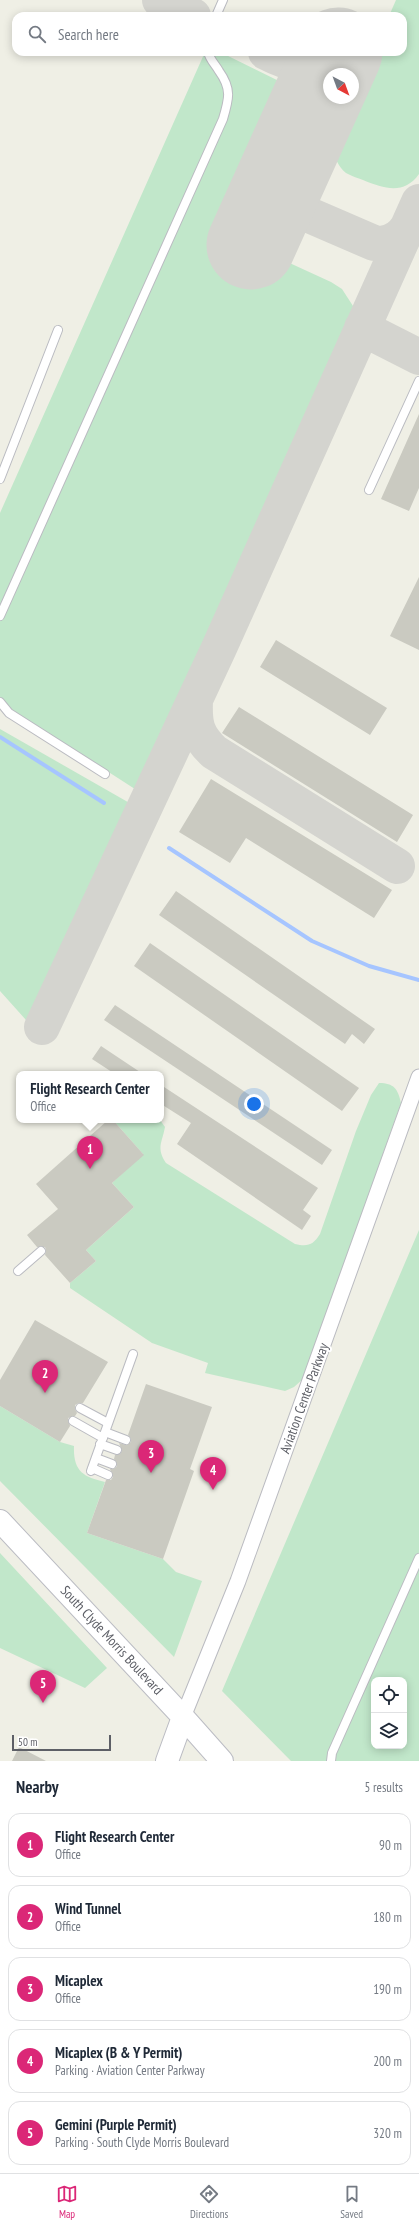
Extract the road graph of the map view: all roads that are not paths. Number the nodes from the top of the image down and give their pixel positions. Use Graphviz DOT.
graph roads {
  1 [pos="223,0"];
  2 [pos="218,12"];
  3 [pos="209,56"];
  4 [pos="58,330"];
  5 [pos="419,381"];
  6 [pos="0,479"];
  7 [pos="368,490"];
  8 [pos="0,616"];
  9 [pos="0,702"];
  10 [pos="0,707"];
  11 [pos="9,713"];
  12 [pos="105,774"];
  13 [pos="419,1077"];
  14 [pos="41,1250"];
  15 [pos="18,1271"];
  16 [pos="133,1354"];
  17 [pos="80,1408"];
  18 [pos="73,1421"];
  19 [pos="108,1423"];
  20 [pos="103,1438"];
  21 [pos="126,1440"];
  22 [pos="116,1450"];
  23 [pos="96,1458"];
  24 [pos="112,1464"];
  25 [pos="108,1475"];
  26 [pos="0,1521"];
  27 [pos="419,1558"];
  28 [pos="184,1717"];
  29 [pos="167,1761"];
  30 [pos="222,1761"];
  31 [pos="331,1761"];
  1 -- 2 [label="lane"];
  3 -- 8 [label="lane"];
  4 -- 6 [label="lane"];
  5 -- 7 [label="lane"];
  9 -- 11 [label="lane"];
  10 -- 11 [label="lane"];
  11 -- 12 [label="lane"];
  13 -- 28 [label="street, Aviation Center Parkway"];
  14 -- 15 [label="lane"];
  16 -- 19 [label="lane"];
  17 -- 19 [label="lane"];
  18 -- 20 [label="lane"];
  19 -- 20 [label="lane"];
  20 -- 21 [label="lane"];
  20 -- 22 [label="lane"];
  20 -- 23 [label="lane"];
  23 -- 24 [label="lane"];
  23 -- 25 [label="lane"];
  26 -- 28 [label="main road, South Clyde Morris Boulevard"];
  27 -- 31 [label="lane"];
  28 -- 29 [label="main road"];
  28 -- 30 [label="main road, South Clyde Morris Boulevard"];
}
